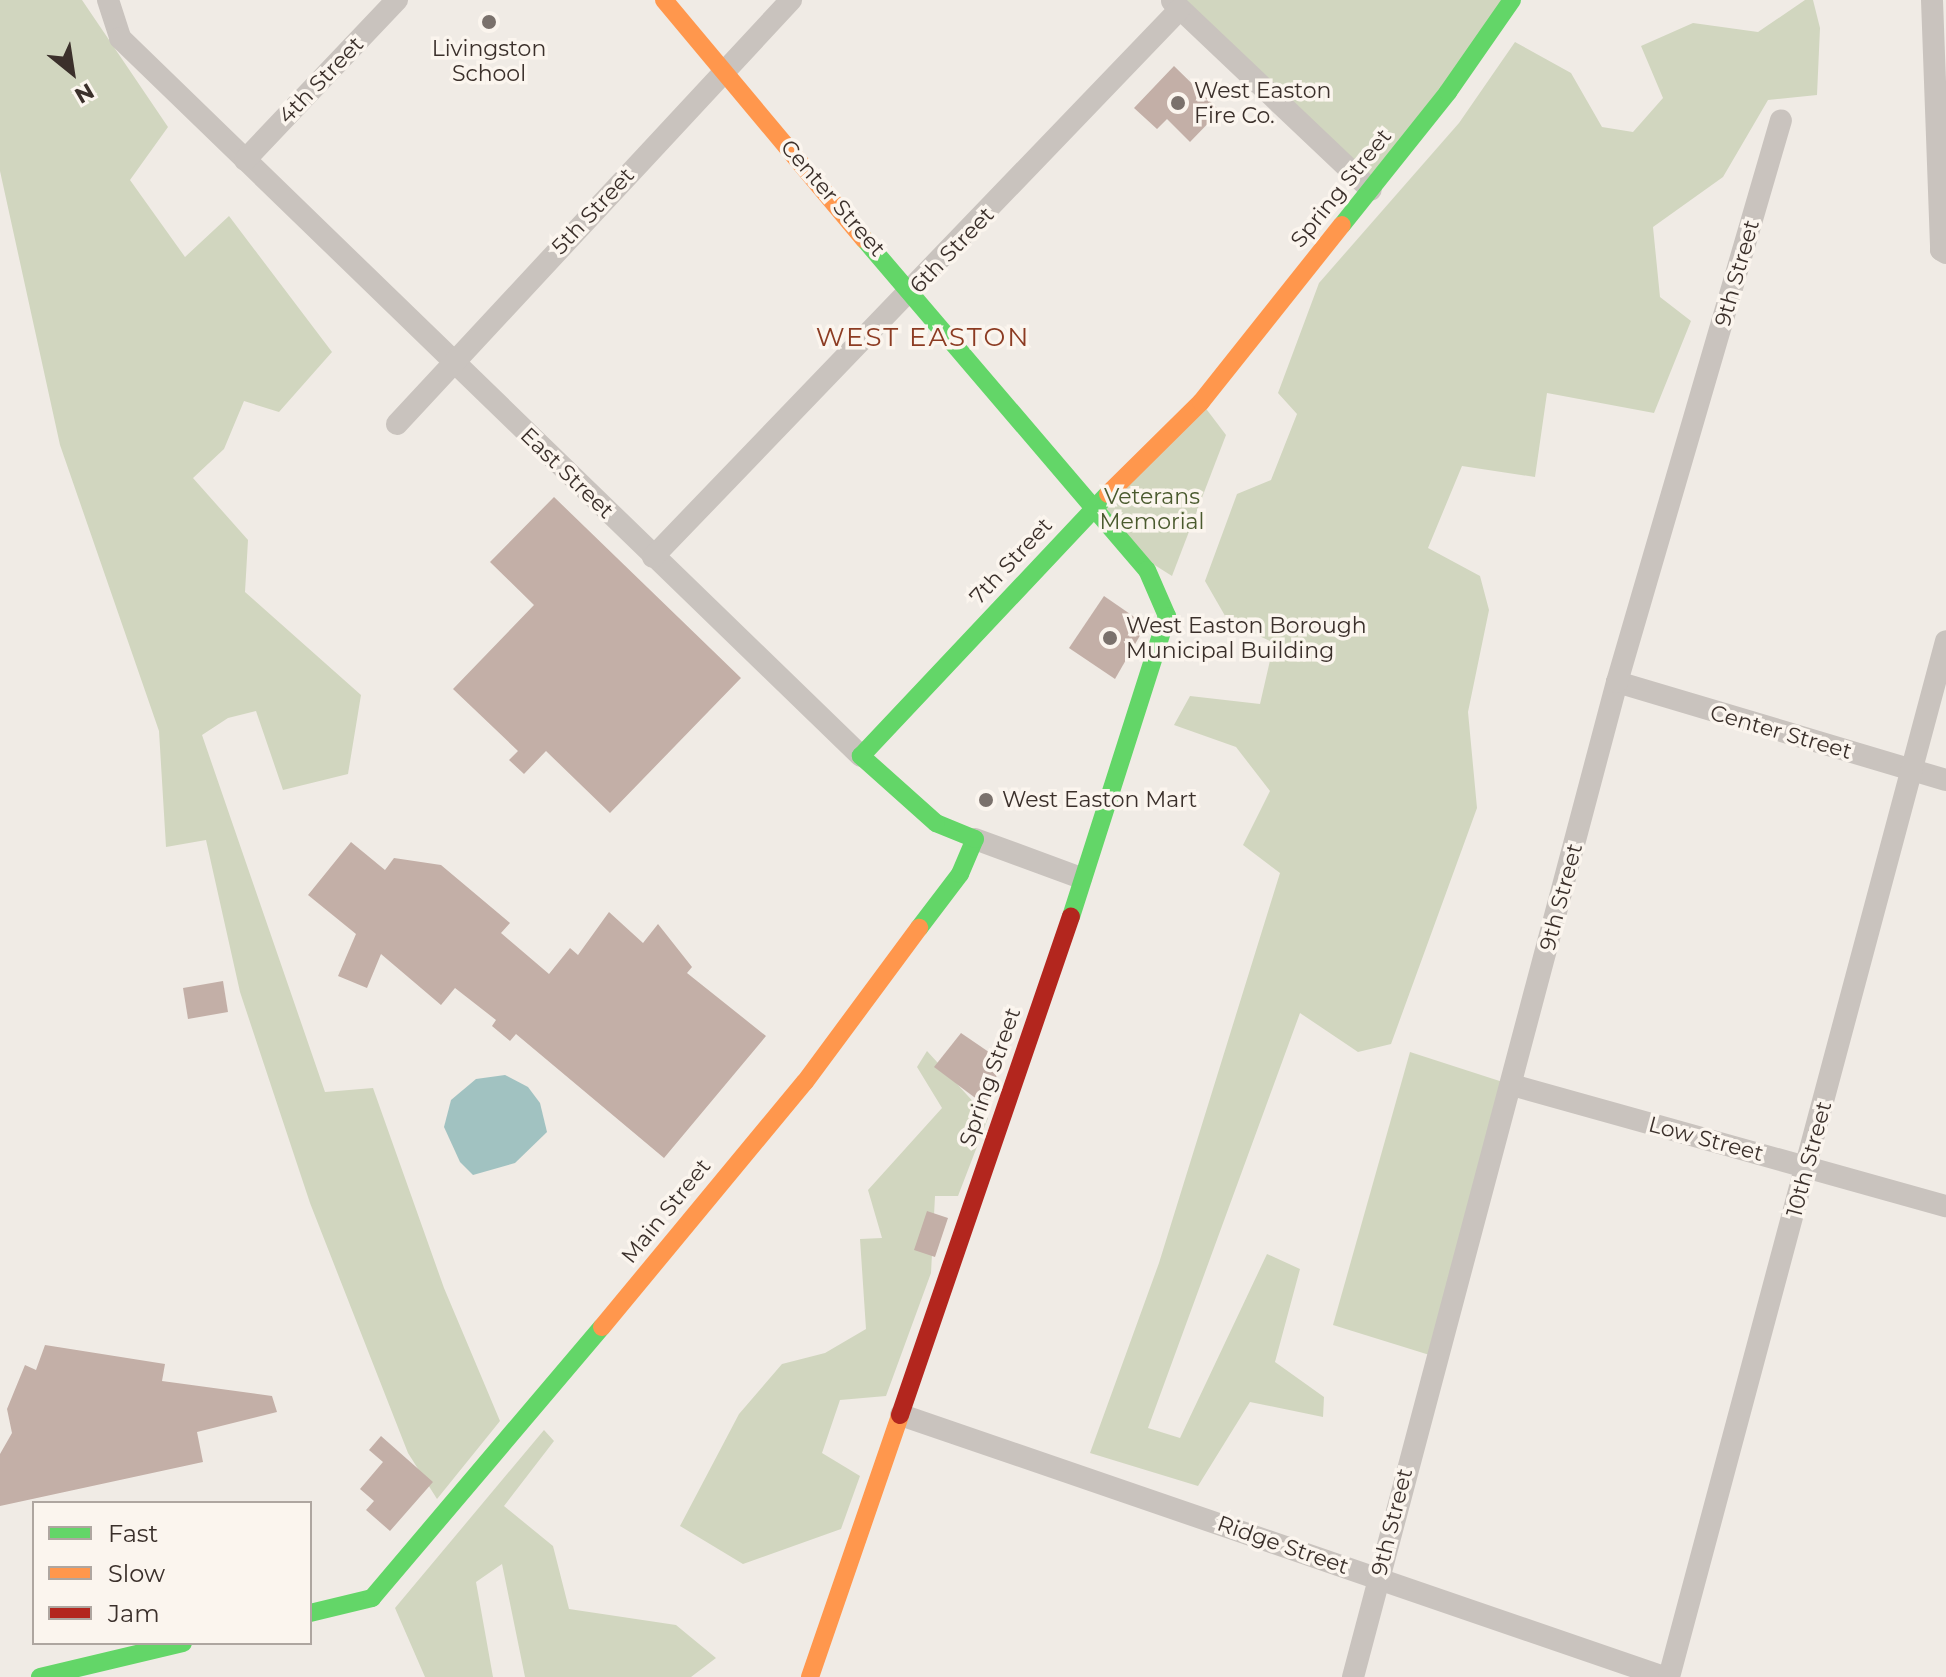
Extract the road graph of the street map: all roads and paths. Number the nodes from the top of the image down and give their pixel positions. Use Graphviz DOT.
graph roads {
  1 [pos="108,0"];
  2 [pos="397,0"];
  3 [pos="664,0"];
  4 [pos="791,0"];
  5 [pos="1512,0"];
  6 [pos="1932,0"];
  7 [pos="1175,4"];
  8 [pos="724,71"];
  9 [pos="1781,120"];
  10 [pos="245,160"];
  11 [pos="1371,190"];
  12 [pos="1944,252"];
  13 [pos="913,291"];
  14 [pos="452,362"];
  15 [pos="1201,402"];
  16 [pos="397,424"];
  17 [pos="1091,510"];
  18 [pos="653,557"];
  19 [pos="1946,641"];
  20 [pos="1617,682"];
  21 [pos="861,756"];
  22 [pos="1911,770"];
  23 [pos="1946,780"];
  24 [pos="975,839"];
  25 [pos="1081,878"];
  26 [pos="1512,1085"];
  27 [pos="1807,1166"];
  28 [pos="1946,1206"];
  29 [pos="901,1415"];
  30 [pos="1379,1579"];
  31 [pos="312,1613"];
  32 [pos="175,1645"];
  33 [pos="40,1677"];
  34 [pos="810,1677"];
  35 [pos="1353,1677"];
  36 [pos="1666,1677"];
  1 -- 10 [label="street, East Street"];
  2 -- 10 [label="street, 4th Street"];
  3 -- 8 [label="street, Center Street"];
  4 -- 8 [label="street, 5th Street"];
  5 -- 11 [label="street, Spring Street"];
  6 -- 12 [label="street"];
  7 -- 11 [label="street"];
  7 -- 13 [label="street, 6th Street"];
  8 -- 13 [label="street, Center Street"];
  8 -- 14 [label="street, 5th Street"];
  9 -- 20 [label="street, 9th Street"];
  10 -- 14 [label="street, East Street"];
  11 -- 15 [label="street, Spring Street"];
  13 -- 17 [label="street, Center Street"];
  13 -- 18 [label="street, 6th Street"];
  14 -- 16 [label="street, 5th Street"];
  14 -- 18 [label="street, East Street"];
  15 -- 17 [label="street, 7th Street"];
  17 -- 21 [label="street, 7th Street"];
  17 -- 25 [label="street, Spring Street"];
  18 -- 21 [label="street, East Street"];
  19 -- 22 [label="street, 10th Street"];
  20 -- 22 [label="street, Center Street"];
  20 -- 26 [label="street, 9th Street"];
  21 -- 24 [label="street, East Street"];
  22 -- 23 [label="street, Center Street"];
  22 -- 27 [label="street, 10th Street"];
  24 -- 25 [label="street, East Street"];
  24 -- 31 [label="street, Main Street"];
  25 -- 29 [label="street, Spring Street"];
  26 -- 27 [label="street, Low Street"];
  26 -- 30 [label="street, 9th Street"];
  27 -- 28 [label="street, Low Street"];
  27 -- 36 [label="street, 10th Street"];
  29 -- 30 [label="street, Ridge Street"];
  29 -- 34 [label="street, Spring Street"];
  30 -- 35 [label="street, 9th Street"];
  30 -- 36 [label="street, Ridge Street"];
  32 -- 33 [label="street"];
}
